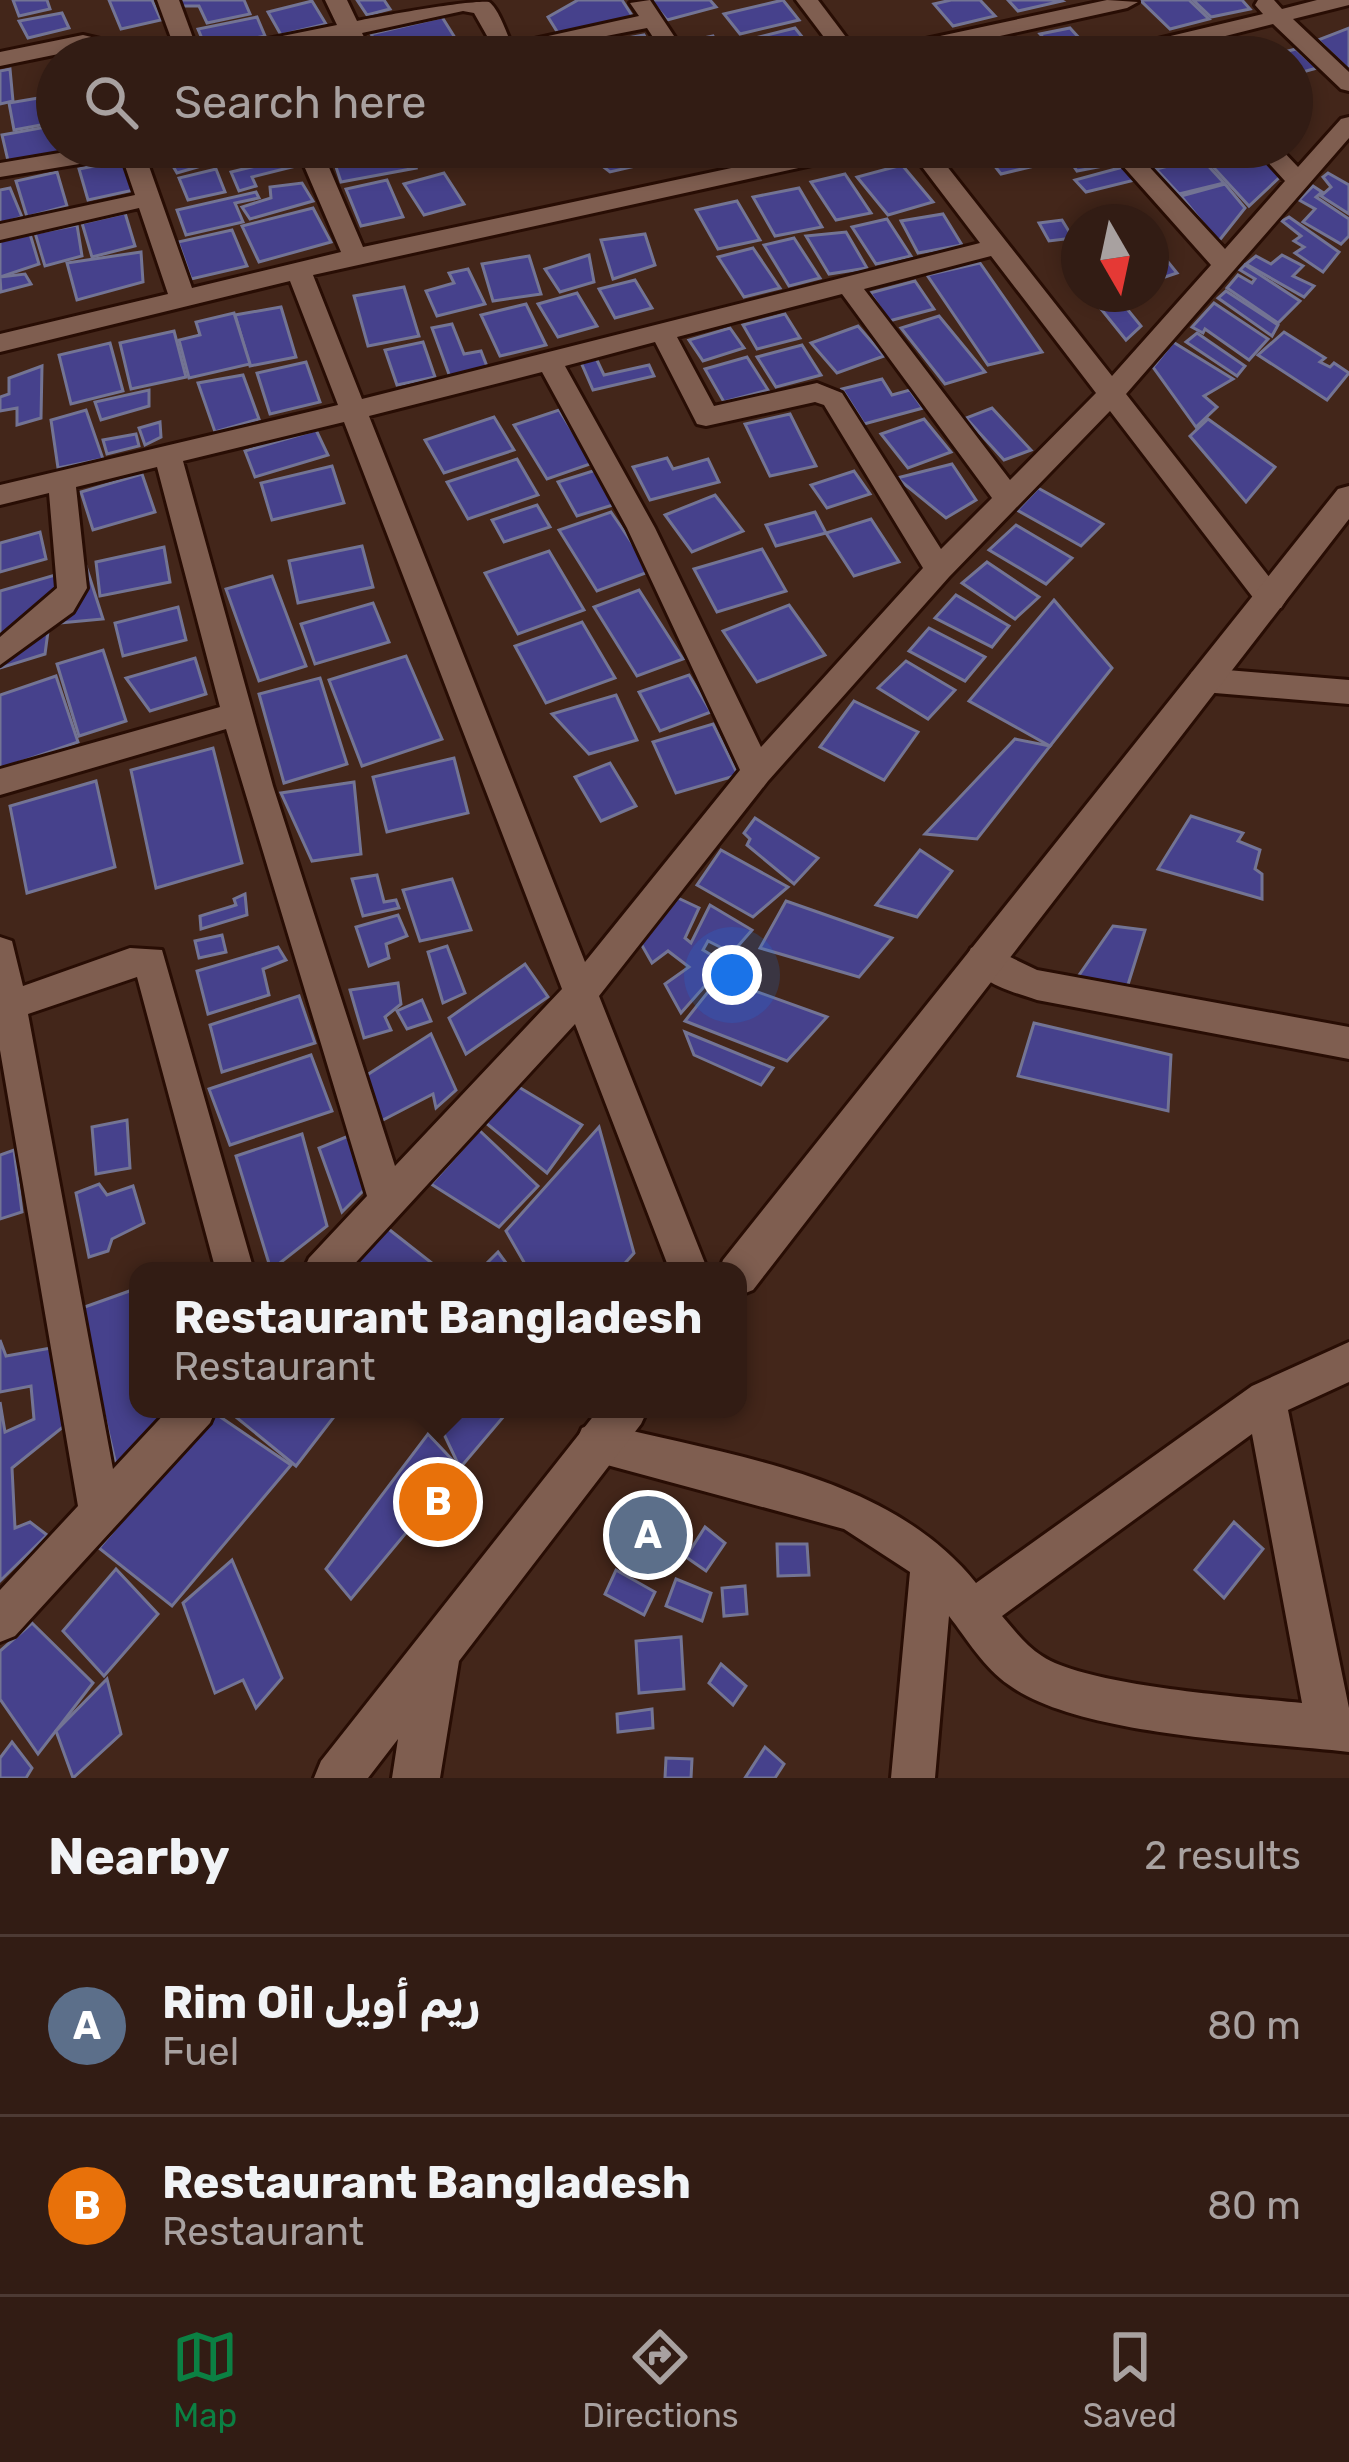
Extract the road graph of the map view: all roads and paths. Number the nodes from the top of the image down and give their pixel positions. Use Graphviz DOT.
graph roads {
  1 [pos="168,0"];
  2 [pos="336,0"];
  3 [pos="639,0"];
  4 [pos="807,0"];
  5 [pos="996,0"];
  6 [pos="1261,0"];
  7 [pos="1343,0"];
  8 [pos="1279,17"];
  9 [pos="652,20"];
  10 [pos="1019,25"];
  11 [pos="1149,25"];
  12 [pos="348,28"];
  13 [pos="181,36"];
  14 [pos="319,36"];
  15 [pos="352,36"];
  16 [pos="494,36"];
  17 [pos="584,36"];
  18 [pos="663,36"];
  19 [pos="834,36"];
  20 [pos="970,36"];
  21 [pos="1299,36"];
  22 [pos="1313,50"];
  23 [pos="36,52"];
  24 [pos="0,59"];
  25 [pos="1349,84"];
  26 [pos="1349,124"];
  27 [pos="36,164"];
  28 [pos="1313,167"];
  29 [pos="138,168"];
  30 [pos="317,168"];
  31 [pos="748,168"];
  32 [pos="764,168"];
  33 [pos="936,168"];
  34 [pos="1137,168"];
  35 [pos="1286,168"];
  36 [pos="1312,168"];
  37 [pos="0,170"];
  38 [pos="750,171"];
  39 [pos="1300,183"];
  40 [pos="148,200"];
  41 [pos="0,232"];
  42 [pos="999,246"];
  43 [pos="356,257"];
  44 [pos="1226,266"];
  45 [pos="299,272"];
  46 [pos="848,285"];
  47 [pos="182,300"];
  48 [pos="662,332"];
  49 [pos="0,343"];
  50 [pos="549,361"];
  51 [pos="1112,393"];
  52 [pos="356,410"];
  53 [pos="167,454"];
  54 [pos="61,479"];
  55 [pos="0,495"];
  56 [pos="1007,497"];
  57 [pos="1349,497"];
  58 [pos="939,569"];
  59 [pos="1271,600"];
  60 [pos="0,653"];
  61 [pos="1203,680"];
  62 [pos="1349,692"];
  63 [pos="237,714"];
  64 [pos="757,772"];
  65 [pos="0,782"];
  66 [pos="0,952"];
  67 [pos="983,959"];
  68 [pos="581,993"];
  69 [pos="9,1006"];
  70 [pos="1349,1042"];
  71 [pos="387,1200"];
  72 [pos="233,1262"];
  73 [pos="330,1262"];
  74 [pos="686,1262"];
  75 [pos="747,1263"];
  76 [pos="1349,1362"];
  77 [pos="1266,1400"];
  78 [pos="188,1418"];
  79 [pos="611,1426"];
  80 [pos="100,1513"];
  81 [pos="932,1563"];
  82 [pos="973,1611"];
  83 [pos="0,1621"];
  84 [pos="436,1655"];
  85 [pos="1339,1729"];
  86 [pos="338,1778"];
  87 [pos="416,1778"];
  88 [pos="914,1778"];
  1 -- 13 [label="street"];
  2 -- 12 [label="street"];
  3 -- 9 [label="street"];
  4 -- 19 [label="street"];
  5 -- 10 [label="street"];
  6 -- 8 [label="street"];
  7 -- 8 [label="street"];
  8 -- 11 [label="street"];
  8 -- 21 [label="street"];
  9 -- 17 [label="street"];
  9 -- 18 [label="street"];
  10 -- 11 [label="street"];
  10 -- 20 [label="street"];
  12 -- 14 [label="street"];
  12 -- 15 [label="street"];
  12 -- 16 [label="street"];
  22 -- 25 [label="street"];
  23 -- 24 [label="street"];
  26 -- 28 [label="street"];
  27 -- 37 [label="street"];
  29 -- 40 [label="street"];
  30 -- 43 [label="street"];
  31 -- 38 [label="street"];
  32 -- 38 [label="street"];
  33 -- 42 [label="street"];
  34 -- 44 [label="street"];
  35 -- 39 [label="street"];
  36 -- 39 [label="street"];
  38 -- 43 [label="street"];
  39 -- 44 [label="street"];
  40 -- 41 [label="street"];
  40 -- 47 [label="street"];
  42 -- 46 [label="street"];
  42 -- 51 [label="street"];
  43 -- 45 [label="street"];
  44 -- 51 [label="street"];
  45 -- 47 [label="street"];
  45 -- 52 [label="street"];
  46 -- 48 [label="street"];
  46 -- 56 [label="street"];
  47 -- 49 [label="street"];
  48 -- 50 [label="street"];
  48 -- 58 [label="street"];
  50 -- 52 [label="street"];
  50 -- 64 [label="street"];
  51 -- 56 [label="street"];
  51 -- 59 [label="street"];
  52 -- 53 [label="street"];
  52 -- 68 [label="street"];
  53 -- 54 [label="street"];
  53 -- 63 [label="street"];
  54 -- 55 [label="street"];
  54 -- 60 [label="street"];
  56 -- 58 [label="street"];
  57 -- 59 [label="street"];
  58 -- 64 [label="street"];
  59 -- 61 [label="street"];
  61 -- 62 [label="street"];
  61 -- 67 [label="street"];
  63 -- 65 [label="street"];
  63 -- 71 [label="street"];
  64 -- 68 [label="street"];
  66 -- 69 [label="street"];
  67 -- 70 [label="street"];
  67 -- 75 [label="street"];
  68 -- 71 [label="street"];
  68 -- 74 [label="street"];
  69 -- 72 [label="street"];
  69 -- 80 [label="street"];
  71 -- 73 [label="street"];
  76 -- 77 [label="street"];
  77 -- 82 [label="street"];
  77 -- 85 [label="street"];
  78 -- 80 [label="street"];
  79 -- 81 [label="street"];
  79 -- 84 [label="street"];
  80 -- 83 [label="street"];
  81 -- 82 [label="street"];
  81 -- 88 [label="street"];
  82 -- 85 [label="street"];
  84 -- 86 [label="street"];
  84 -- 87 [label="street"];
}
